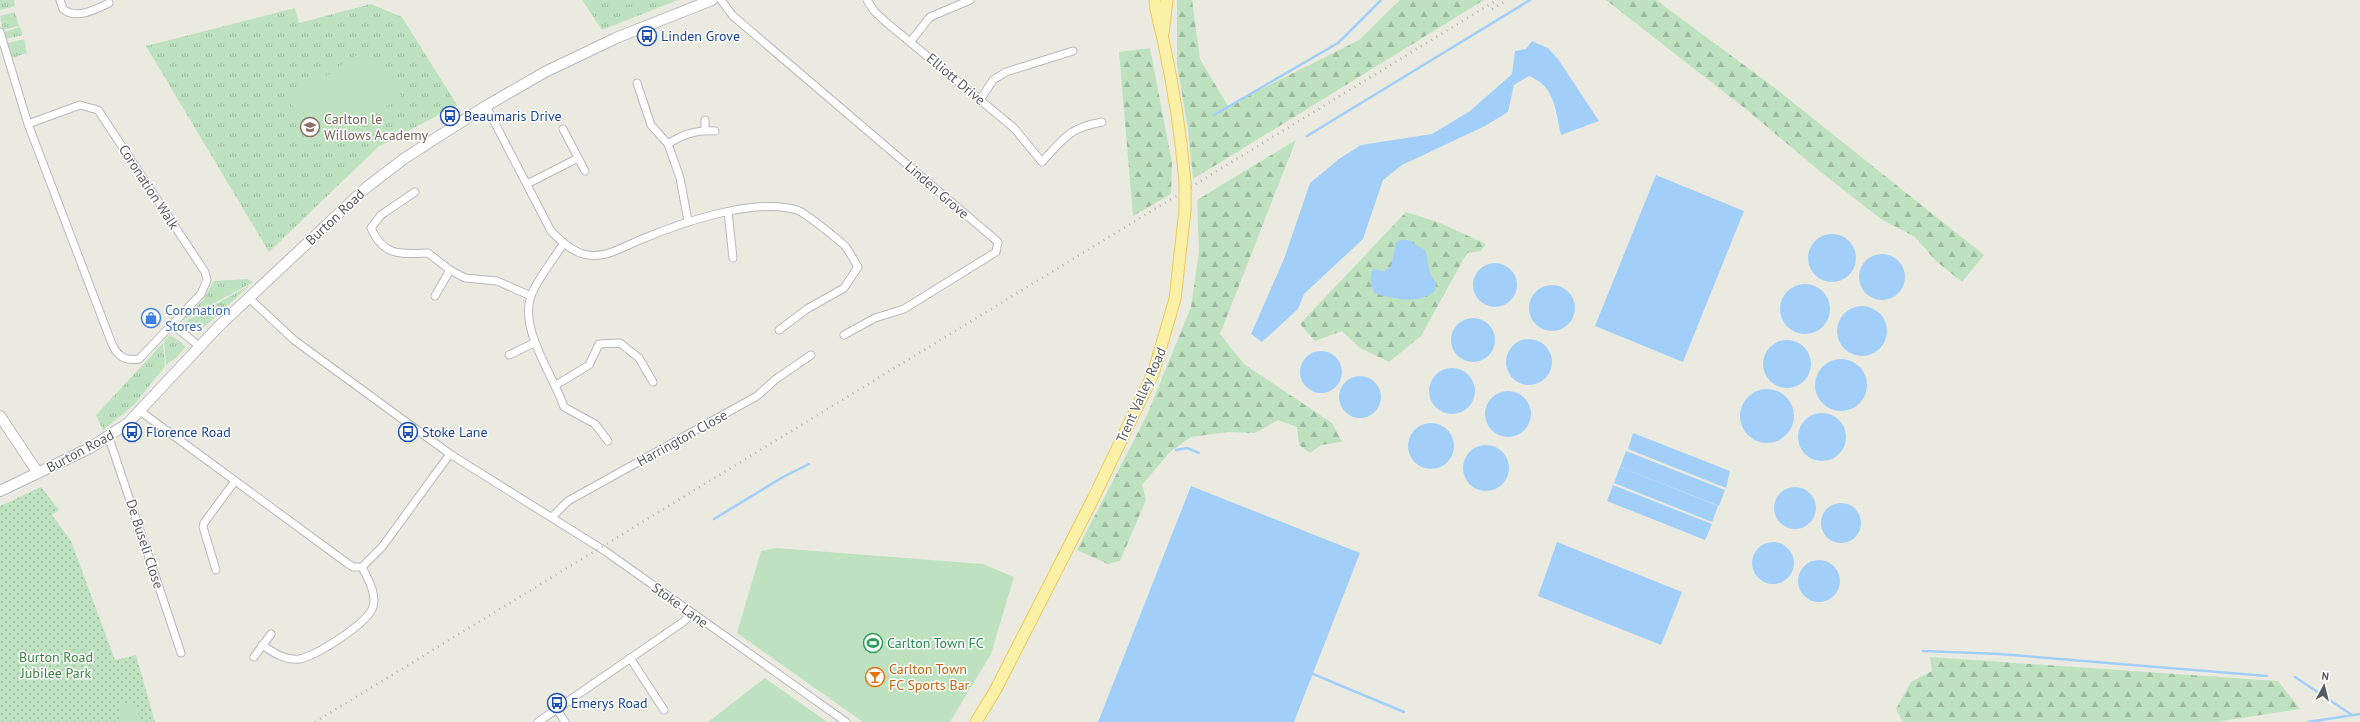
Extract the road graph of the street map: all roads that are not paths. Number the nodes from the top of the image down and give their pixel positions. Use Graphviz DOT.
graph roads {
  1 [pos="60,0"];
  2 [pos="712,0"];
  3 [pos="721,0"];
  4 [pos="866,0"];
  5 [pos="970,0"];
  6 [pos="1155,0"];
  7 [pos="1167,0"];
  8 [pos="109,2"];
  9 [pos="0,32"];
  10 [pos="1162,38"];
  11 [pos="910,41"];
  12 [pos="1073,50"];
  13 [pos="637,83"];
  14 [pos="980,100"];
  15 [pos="486,106"];
  16 [pos="705,120"];
  17 [pos="1102,122"];
  18 [pos="28,124"];
  19 [pos="563,129"];
  20 [pos="705,130"];
  21 [pos="715,131"];
  22 [pos="668,144"];
  23 [pos="578,158"];
  24 [pos="585,171"];
  25 [pos="527,184"];
  26 [pos="415,192"];
  27 [pos="728,212"];
  28 [pos="688,221"];
  29 [pos="563,244"];
  30 [pos="733,258"];
  31 [pos="450,270"];
  32 [pos="435,296"];
  33 [pos="531,296"];
  34 [pos="249,298"];
  35 [pos="173,325"];
  36 [pos="779,330"];
  37 [pos="844,335"];
  38 [pos="534,343"];
  39 [pos="199,346"];
  40 [pos="810,355"];
  41 [pos="509,356"];
  42 [pos="653,382"];
  43 [pos="556,385"];
  44 [pos="140,411"];
  45 [pos="0,416"];
  46 [pos="105,439"];
  47 [pos="608,442"];
  48 [pos="450,454"];
  49 [pos="38,473"];
  50 [pos="235,481"];
  51 [pos="0,491"];
  52 [pos="552,517"];
  53 [pos="362,567"];
  54 [pos="216,570"];
  55 [pos="691,614"];
  56 [pos="271,634"];
  57 [pos="262,645"];
  58 [pos="181,653"];
  59 [pos="254,657"];
  60 [pos="630,658"];
  61 [pos="556,709"];
  62 [pos="664,710"];
  63 [pos="538,722"];
  64 [pos="565,722"];
  65 [pos="846,722"];
  66 [pos="976,722"];
  1 -- 8 [label="street"];
  2 -- 15 [label="street, Burton Road"];
  3 -- 37 [label="street, Linden Grove"];
  4 -- 11 [label="street, Elliott Drive"];
  5 -- 11 [label="street"];
  6 -- 10 [label="main road, Trent Valley Road"];
  7 -- 10 [label="main road, Trent Valley Road"];
  9 -- 18 [label="street, Coronation Walk"];
  10 -- 66 [label="main road, Trent Valley Road, bridge"];
  11 -- 14 [label="street, Elliott Drive"];
  12 -- 14 [label="street"];
  13 -- 22 [label="street"];
  14 -- 17 [label="street, Elliott Drive"];
  15 -- 25 [label="street"];
  15 -- 34 [label="street, Burton Road"];
  16 -- 20 [label="street"];
  18 -- 35 [label="street, Coronation Walk"];
  18 -- 35 [label="street, Coronation Walk"];
  19 -- 23 [label="street"];
  20 -- 21 [label="street"];
  20 -- 22 [label="street"];
  22 -- 28 [label="street"];
  23 -- 24 [label="street"];
  23 -- 25 [label="street"];
  25 -- 29 [label="street"];
  26 -- 31 [label="street"];
  27 -- 28 [label="street"];
  27 -- 30 [label="street"];
  27 -- 36 [label="street"];
  28 -- 29 [label="street"];
  29 -- 33 [label="street"];
  31 -- 32 [label="street"];
  31 -- 33 [label="street"];
  33 -- 38 [label="street"];
  34 -- 39 [label="street, Burton Road"];
  34 -- 48 [label="street, Stoke Lane"];
  35 -- 39 [label="street"];
  38 -- 41 [label="street"];
  38 -- 43 [label="street"];
  39 -- 44 [label="street, Burton Road"];
  40 -- 52 [label="street, Harrington Close"];
  42 -- 43 [label="street"];
  43 -- 47 [label="street"];
  44 -- 46 [label="street, Burton Road"];
  44 -- 50 [label="street"];
  45 -- 49 [label="street"];
  46 -- 49 [label="street, Burton Road"];
  46 -- 58 [label="street, De Buseli Close"];
  48 -- 52 [label="street, Stoke Lane"];
  48 -- 53 [label="street"];
  49 -- 51 [label="street, Burton Road"];
  50 -- 53 [label="street"];
  50 -- 54 [label="street"];
  52 -- 55 [label="street, Stoke Lane"];
  53 -- 57 [label="street"];
  55 -- 60 [label="street"];
  55 -- 65 [label="street, Stoke Lane"];
  56 -- 57 [label="street"];
  57 -- 59 [label="street"];
  60 -- 61 [label="street"];
  60 -- 62 [label="street"];
  61 -- 63 [label="street"];
  61 -- 64 [label="street"];
}
